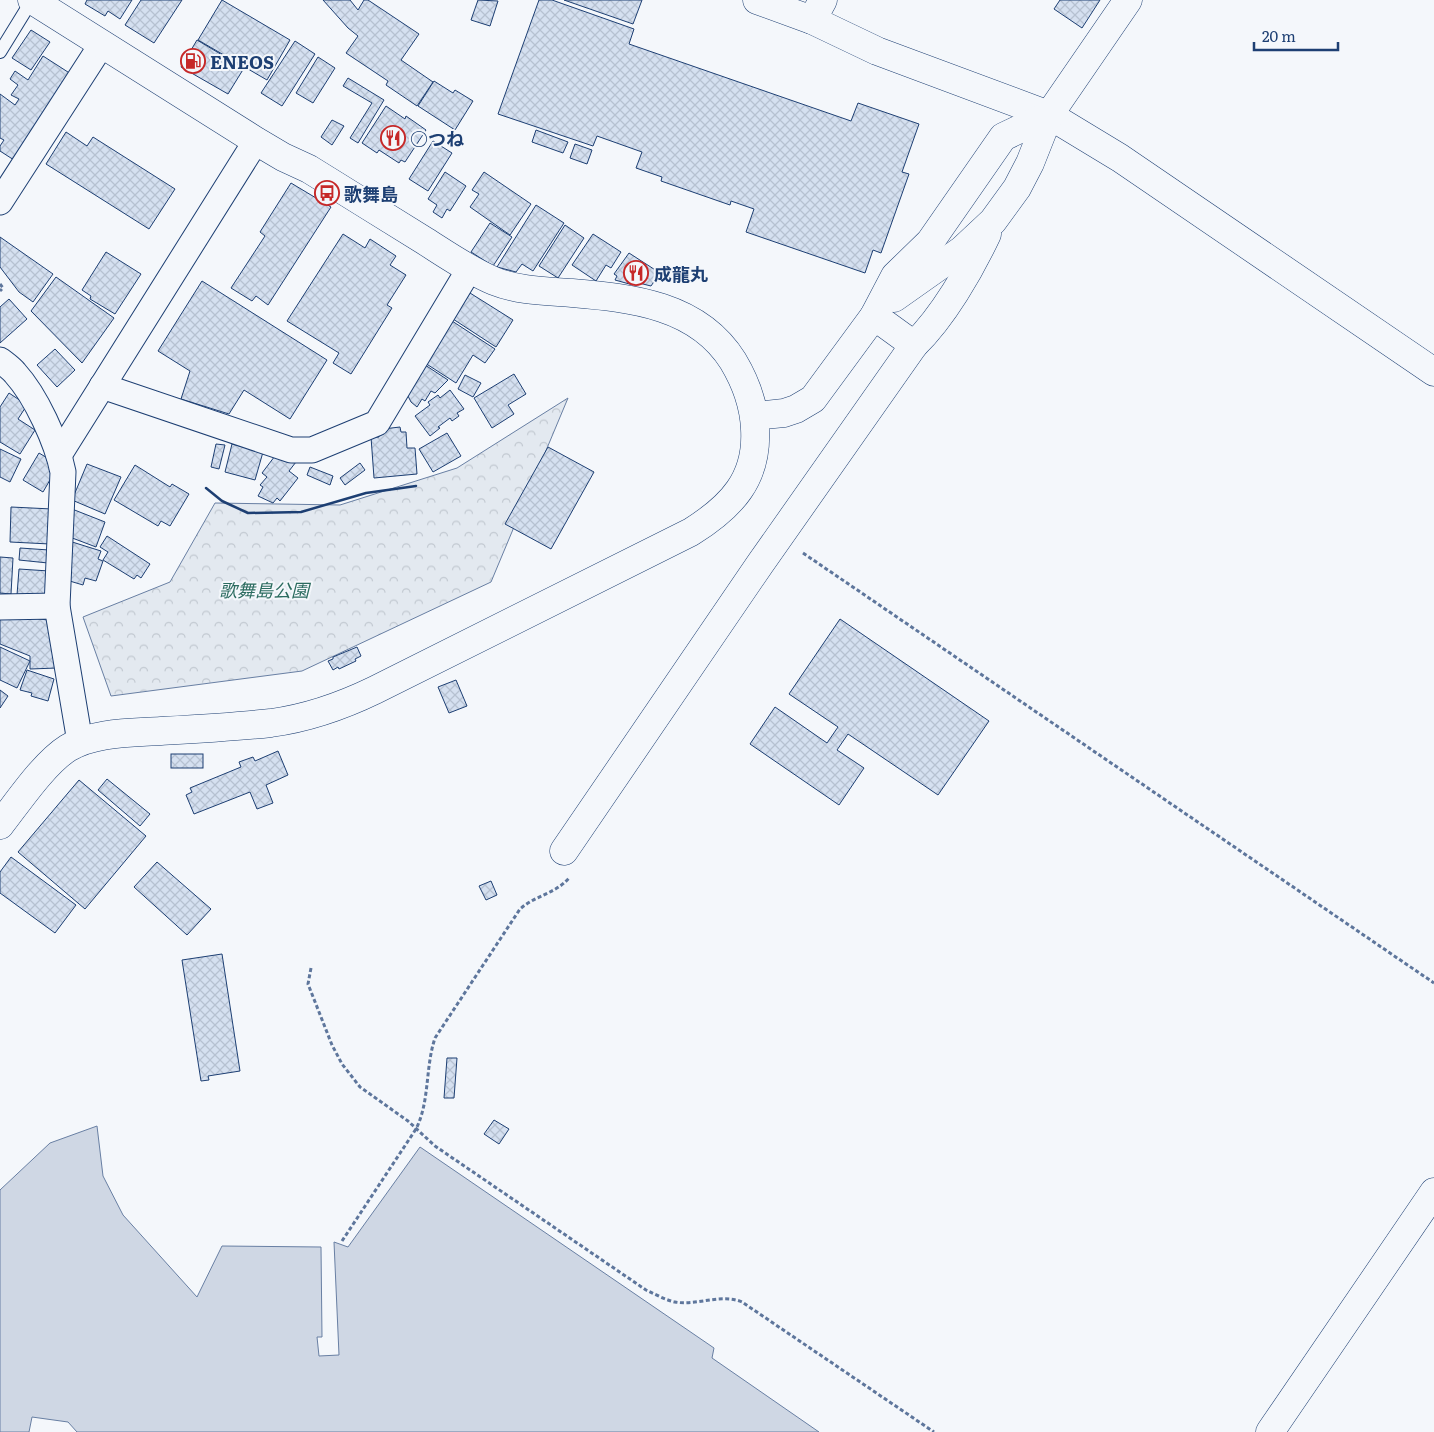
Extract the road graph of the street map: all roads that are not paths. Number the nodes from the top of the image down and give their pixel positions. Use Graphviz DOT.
graph roads {
  1 [pos="32,0"];
  2 [pos="756,0"];
  3 [pos="1128,0"];
  4 [pos="818,10"];
  5 [pos="102,44"];
  6 [pos="0,52"];
  7 [pos="1049,115"];
  8 [pos="256,141"];
  9 [pos="0,202"];
  10 [pos="993,221"];
  11 [pos="470,268"];
  12 [pos="874,316"];
  13 [pos="914,345"];
  14 [pos="0,360"];
  15 [pos="1434,372"];
  16 [pos="102,386"];
  17 [pos="755,416"];
  18 [pos="59,455"];
  19 [pos="57,606"];
  20 [pos="0,607"];
  21 [pos="80,742"];
  22 [pos="0,824"];
  23 [pos="568,863"];
  24 [pos="1434,1192"];
  25 [pos="1270,1432"];
  1 -- 5 [label="street"];
  1 -- 6 [label="lane"];
  2 -- 4 [label="street"];
  3 -- 7 [label="street"];
  4 -- 7 [label="street"];
  5 -- 8 [label="street"];
  5 -- 9 [label="street"];
  7 -- 10 [label="street"];
  7 -- 12 [label="street"];
  7 -- 15 [label="street"];
  8 -- 11 [label="street"];
  8 -- 16 [label="street"];
  10 -- 12 [label="street"];
  10 -- 13 [label="street"];
  11 -- 16 [label="street"];
  11 -- 17 [label="street"];
  12 -- 13 [label="street"];
  12 -- 17 [label="street"];
  13 -- 23 [label="street"];
  14 -- 18 [label="street"];
  16 -- 18 [label="street"];
  17 -- 21 [label="street"];
  18 -- 19 [label="street"];
  19 -- 20 [label="street"];
  19 -- 21 [label="street"];
  21 -- 22 [label="street"];
  24 -- 25 [label="street"];
}
